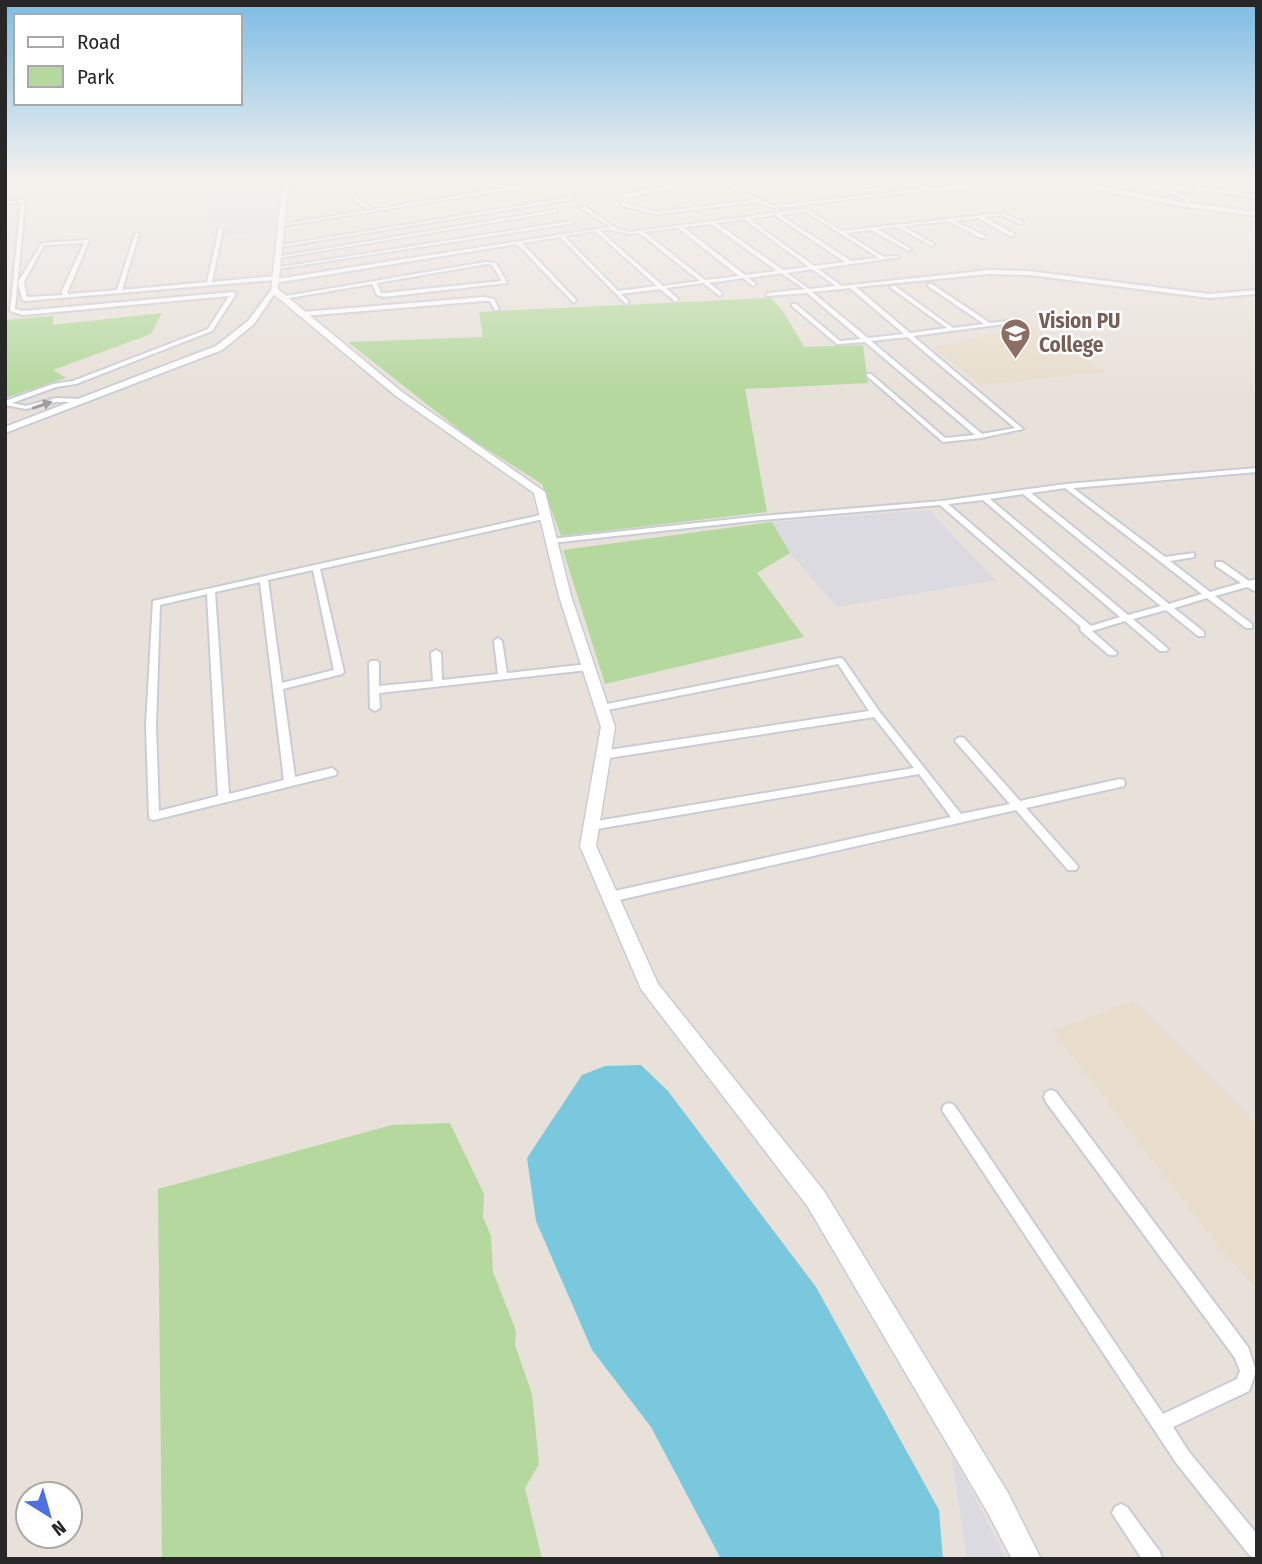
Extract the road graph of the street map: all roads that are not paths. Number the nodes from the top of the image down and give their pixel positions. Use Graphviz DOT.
graph roads {
  1 [pos="18,250"];
  2 [pos="39,250"];
  3 [pos="84,250"];
  4 [pos="132,250"];
  5 [pos="216,250"];
  6 [pos="279,250"];
  7 [pos="325,250"];
  8 [pos="369,250"];
  9 [pos="391,250"];
  10 [pos="464,250"];
  11 [pos="526,250"];
  12 [pos="575,250"];
  13 [pos="619,250"];
  14 [pos="663,250"];
  15 [pos="709,250"];
  16 [pos="751,250"];
  17 [pos="789,250"];
  18 [pos="830,250"];
  19 [pos="869,250"];
  20 [pos="307,253"];
  21 [pos="897,257"];
  22 [pos="882,258"];
  23 [pos="314,262"];
  24 [pos="850,263"];
  25 [pos="813,268"];
  26 [pos="783,272"];
  27 [pos="277,274"];
  28 [pos="743,277"];
  29 [pos="374,282"];
  30 [pos="705,282"];
  31 [pos="209,284"];
  32 [pos="753,284"];
  33 [pos="930,285"];
  34 [pos="851,286"];
  35 [pos="662,287"];
  36 [pos="840,287"];
  37 [pos="893,287"];
  38 [pos="806,289"];
  39 [pos="119,291"];
  40 [pos="1257,292"];
  41 [pos="617,293"];
  42 [pos="720,294"];
  43 [pos="768,295"];
  44 [pos="68,296"];
  45 [pos="676,300"];
  46 [pos="574,301"];
  47 [pos="626,302"];
  48 [pos="794,304"];
  49 [pos="496,309"];
  50 [pos="303,314"];
  51 [pos="1016,322"];
  52 [pos="989,325"];
  53 [pos="953,330"];
  54 [pos="909,334"];
  55 [pos="866,340"];
  56 [pos="869,375"];
  57 [pos="79,401"];
  58 [pos="6,403"];
  59 [pos="5,429"];
  60 [pos="981,436"];
  61 [pos="1255,472"];
  62 [pos="1066,486"];
  63 [pos="1024,491"];
  64 [pos="984,498"];
  65 [pos="942,503"];
  66 [pos="545,516"];
  67 [pos="551,541"];
  68 [pos="1191,555"];
  69 [pos="1164,560"];
  70 [pos="1219,564"];
  71 [pos="316,567"];
  72 [pos="264,579"];
  73 [pos="1252,582"];
  74 [pos="1257,590"];
  75 [pos="211,591"];
  76 [pos="1210,595"];
  77 [pos="1168,606"];
  78 [pos="1126,619"];
  79 [pos="1249,626"];
  80 [pos="1082,627"];
  81 [pos="1200,634"];
  82 [pos="498,641"];
  83 [pos="1163,649"];
  84 [pos="436,653"];
  85 [pos="1112,653"];
  86 [pos="374,663"];
  87 [pos="588,667"];
  88 [pos="503,676"];
  89 [pos="438,683"];
  90 [pos="278,687"];
  91 [pos="374,690"];
  92 [pos="375,708"];
  93 [pos="602,708"];
  94 [pos="876,713"];
  95 [pos="960,740"];
  96 [pos="603,755"];
  97 [pos="922,770"];
  98 [pos="332,772"];
  99 [pos="1120,782"];
  100 [pos="290,783"];
  101 [pos="223,799"];
  102 [pos="1018,805"];
  103 [pos="958,818"];
  104 [pos="591,825"];
  105 [pos="1072,867"];
  106 [pos="610,897"];
  107 [pos="1051,1097"];
  108 [pos="949,1110"];
  109 [pos="1161,1424"];
  110 [pos="1121,1513"];
  111 [pos="1257,1549"];
  112 [pos="1027,1559"];
  113 [pos="1153,1559"];
  1 -- 58 [label="street"];
  2 -- 44 [label="street"];
  3 -- 44 [label="street"];
  4 -- 39 [label="street"];
  5 -- 31 [label="street"];
  6 -- 27 [label="main road"];
  7 -- 20 [label="street"];
  8 -- 27 [label="street"];
  9 -- 23 [label="street"];
  10 -- 27 [label="street"];
  11 -- 46 [label="street"];
  12 -- 41 [label="street"];
  13 -- 35 [label="street"];
  14 -- 30 [label="street"];
  15 -- 28 [label="street"];
  16 -- 26 [label="street"];
  17 -- 25 [label="street"];
  18 -- 24 [label="street"];
  19 -- 22 [label="street"];
  20 -- 23 [label="street"];
  20 -- 27 [label="street"];
  21 -- 22 [label="street"];
  22 -- 24 [label="street"];
  23 -- 27 [label="street"];
  24 -- 25 [label="street"];
  25 -- 26 [label="street"];
  25 -- 36 [label="street"];
  26 -- 28 [label="street"];
  26 -- 38 [label="street"];
  27 -- 29 [label="street"];
  27 -- 31 [label="street"];
  27 -- 50 [label="main road"];
  27 -- 57 [label="street"];
  28 -- 30 [label="street"];
  28 -- 32 [label="street"];
  29 -- 29 [label="street"];
  30 -- 35 [label="street"];
  30 -- 42 [label="street"];
  31 -- 39 [label="street"];
  33 -- 52 [label="street"];
  34 -- 36 [label="street"];
  34 -- 40 [label="street"];
  34 -- 54 [label="street"];
  35 -- 41 [label="street"];
  35 -- 45 [label="street"];
  36 -- 38 [label="street"];
  37 -- 53 [label="street"];
  38 -- 43 [label="street"];
  38 -- 55 [label="street"];
  39 -- 44 [label="street"];
  41 -- 47 [label="street"];
  48 -- 55 [label="street"];
  49 -- 50 [label="street"];
  50 -- 66 [label="main road"];
  51 -- 52 [label="street"];
  52 -- 53 [label="street"];
  53 -- 54 [label="street"];
  54 -- 55 [label="street"];
  54 -- 60 [label="street"];
  55 -- 60 [label="street"];
  56 -- 60 [label="street"];
  58 -- 57 [label="street, one-way"];
  57 -- 59 [label="street"];
  61 -- 62 [label="street"];
  62 -- 63 [label="street"];
  62 -- 69 [label="street"];
  63 -- 64 [label="street"];
  63 -- 77 [label="street"];
  64 -- 65 [label="street"];
  64 -- 78 [label="street"];
  65 -- 67 [label="street"];
  65 -- 80 [label="street"];
  66 -- 67 [label="main road"];
  66 -- 71 [label="street"];
  67 -- 87 [label="main road"];
  68 -- 69 [label="street"];
  69 -- 76 [label="street"];
  70 -- 73 [label="street"];
  71 -- 72 [label="street"];
  71 -- 90 [label="street"];
  72 -- 75 [label="street"];
  72 -- 90 [label="street"];
  73 -- 74 [label="street"];
  73 -- 76 [label="street"];
  75 -- 101 [label="street"];
  75 -- 101 [label="street"];
  76 -- 77 [label="street"];
  76 -- 79 [label="street"];
  77 -- 78 [label="street"];
  77 -- 81 [label="street"];
  78 -- 80 [label="street"];
  78 -- 83 [label="street"];
  80 -- 85 [label="street"];
  82 -- 88 [label="street"];
  84 -- 89 [label="street"];
  86 -- 91 [label="street"];
  87 -- 88 [label="street"];
  87 -- 93 [label="main road"];
  88 -- 89 [label="street"];
  89 -- 91 [label="street"];
  90 -- 100 [label="street"];
  91 -- 92 [label="street"];
  93 -- 94 [label="street"];
  93 -- 96 [label="main road"];
  94 -- 96 [label="street"];
  94 -- 97 [label="street"];
  95 -- 102 [label="street"];
  96 -- 104 [label="main road"];
  97 -- 103 [label="street"];
  97 -- 104 [label="street"];
  98 -- 100 [label="street"];
  99 -- 102 [label="street"];
  100 -- 101 [label="street"];
  102 -- 103 [label="street"];
  102 -- 105 [label="street"];
  103 -- 106 [label="street"];
  104 -- 106 [label="main road"];
  106 -- 112 [label="main road"];
  107 -- 109 [label="street"];
  108 -- 109 [label="street"];
  109 -- 111 [label="street"];
  110 -- 113 [label="street"];
}
